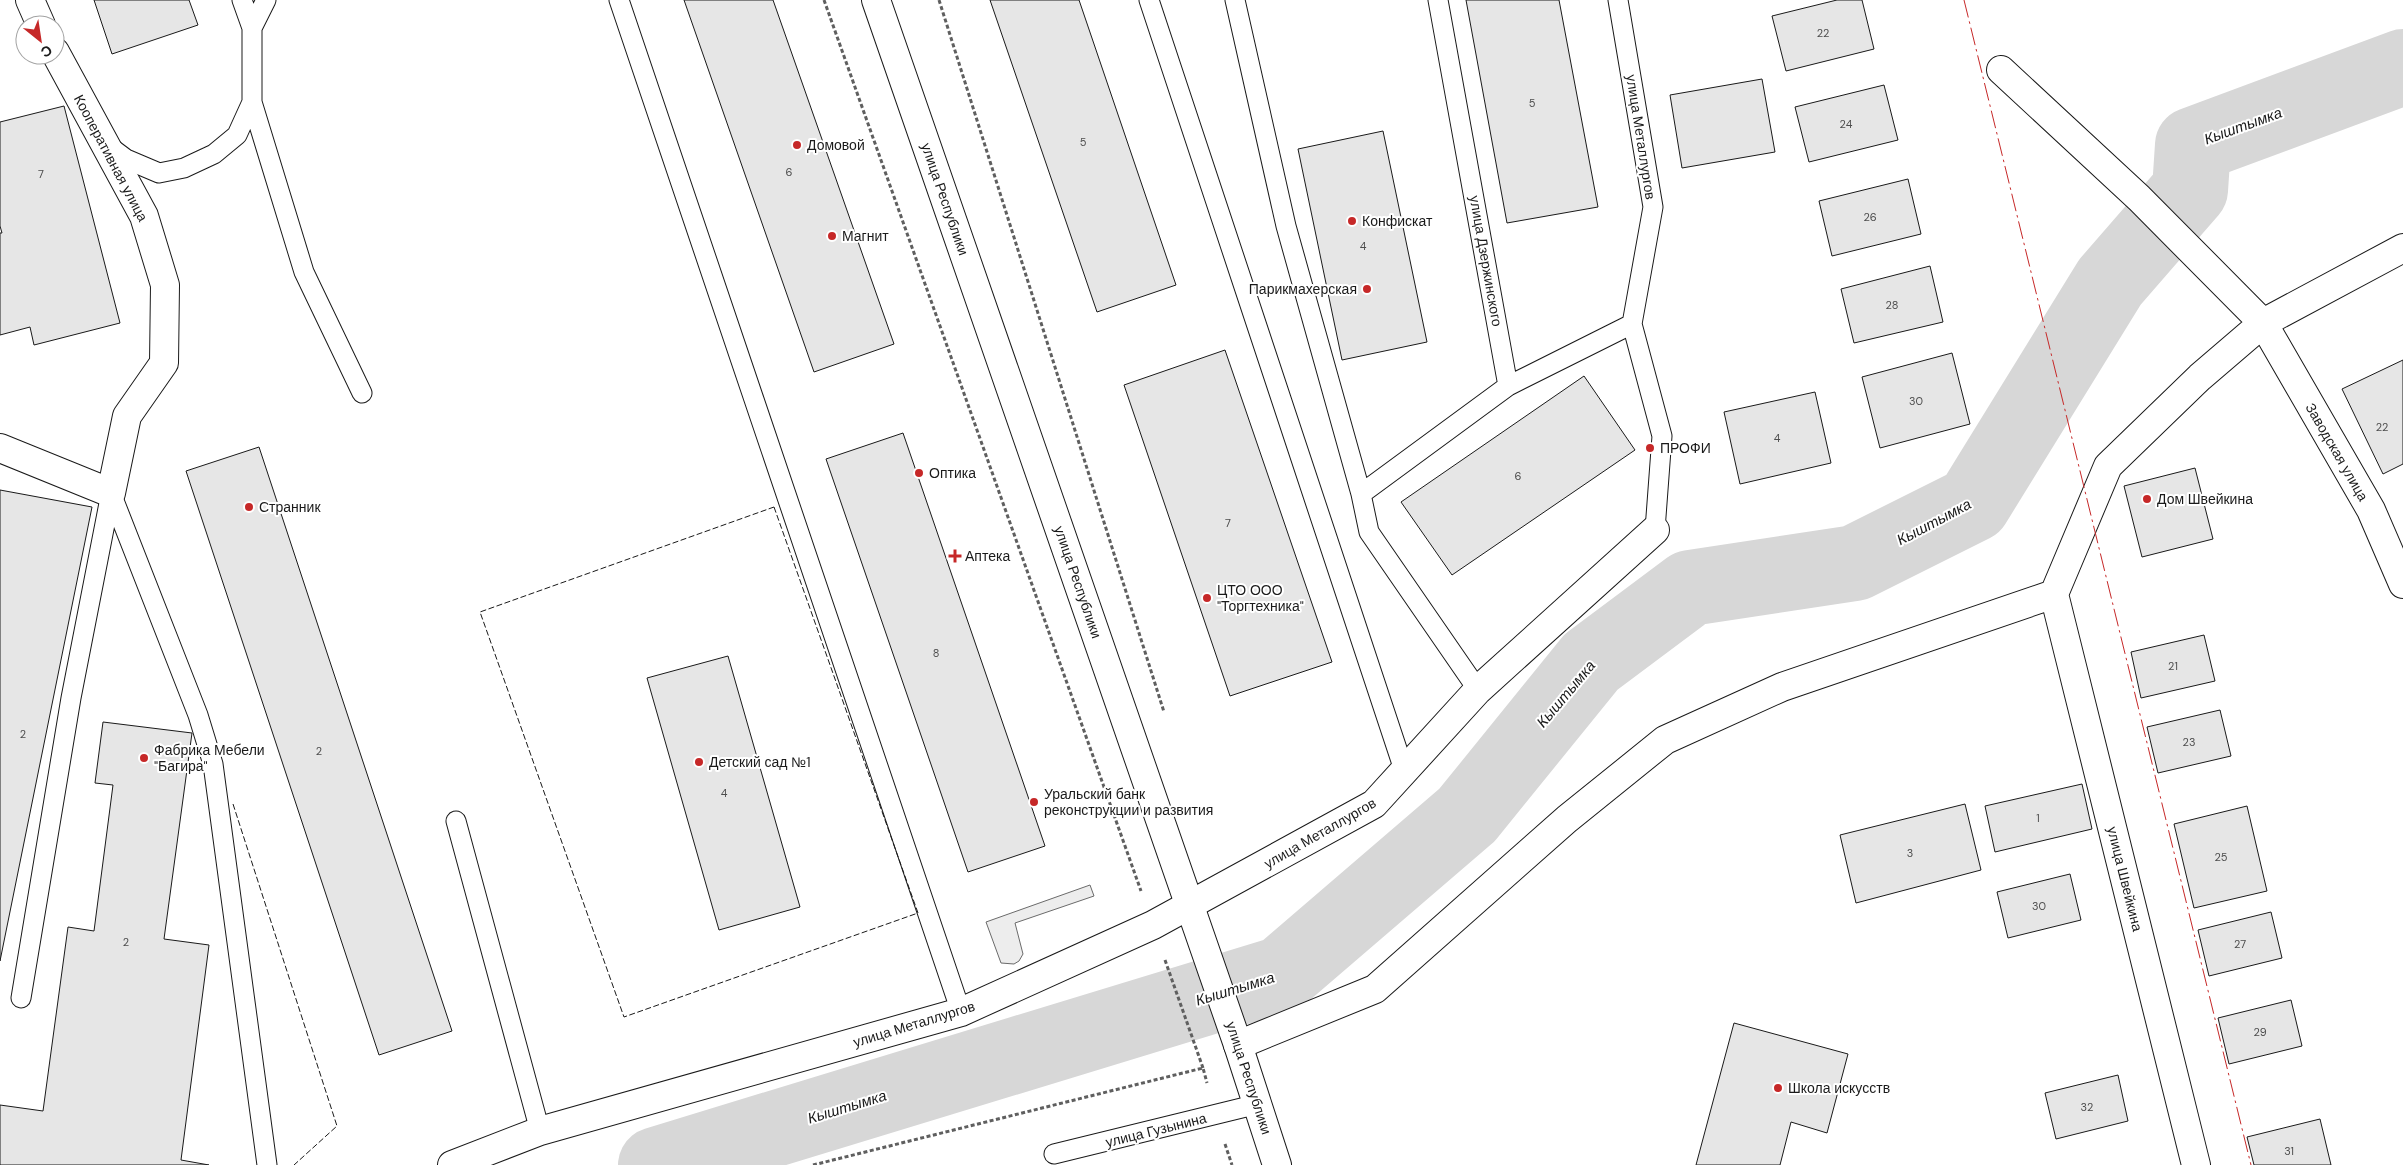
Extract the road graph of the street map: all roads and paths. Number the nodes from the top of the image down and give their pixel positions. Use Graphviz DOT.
graph roads {
  1 [pos="30,0"];
  2 [pos="242,0"];
  3 [pos="266,0"];
  4 [pos="619,0"];
  5 [pos="824,0"];
  6 [pos="876,0"];
  7 [pos="939,0"];
  8 [pos="1149,0"];
  9 [pos="1235,0"];
  10 [pos="1438,0"];
  11 [pos="1618,0"];
  12 [pos="37,15"];
  13 [pos="252,28"];
  14 [pos="62,65"];
  15 [pos="2001,70"];
  16 [pos="252,102"];
  17 [pos="104,142"];
  18 [pos="2403,248"];
  19 [pos="2263,323"];
  20 [pos="1632,324"];
  21 [pos="1508,386"];
  22 [pos="362,393"];
  23 [pos="0,448"];
  24 [pos="111,493"];
  25 [pos="1361,494"];
  26 [pos="1655,530"];
  27 [pos="2403,584"];
  28 [pos="2054,594"];
  29 [pos="1478,690"];
  30 [pos="1164,713"];
  31 [pos="1405,773"];
  32 [pos="456,821"];
  33 [pos="1190,904"];
  34 [pos="1153,925"];
  35 [pos="1177,994"];
  36 [pos="21,998"];
  37 [pos="961,1012"];
  38 [pos="1238,1045"];
  39 [pos="1203,1068"];
  40 [pos="1258,1104"];
  41 [pos="1215,1115"];
  42 [pos="540,1131"];
  43 [pos="1054,1154"];
  44 [pos="267,1165"];
  45 [pos="452,1165"];
  46 [pos="813,1165"];
  47 [pos="1232,1165"];
  48 [pos="1277,1165"];
  49 [pos="2196,1165"];
  1 -- 12 [label="street"];
  2 -- 13 [label="lane"];
  3 -- 13 [label="lane"];
  4 -- 37 [label="lane"];
  5 -- 34 [label="path"];
  6 -- 33 [label="street, улица Республики"];
  7 -- 30 [label="path"];
  8 -- 31 [label="lane"];
  9 -- 25 [label="lane"];
  10 -- 21 [label="lane, улица Дзержинского"];
  11 -- 20 [label="lane, улица Металлургов"];
  13 -- 16 [label="lane"];
  14 -- 17 [label="street, Кооперативная улица"];
  15 -- 19 [label="street, Заводская улица"];
  16 -- 17 [label="lane"];
  16 -- 22 [label="lane"];
  17 -- 24 [label="street, Кооперативная улица"];
  18 -- 19 [label="street"];
  19 -- 27 [label="street, Заводская улица"];
  19 -- 28 [label="street"];
  20 -- 21 [label="lane"];
  20 -- 26 [label="lane, улица Металлургов"];
  21 -- 25 [label="lane"];
  23 -- 24 [label="street"];
  24 -- 36 [label="lane"];
  24 -- 44 [label="lane"];
  25 -- 29 [label="lane"];
  26 -- 29 [label="street, улица Металлургов"];
  28 -- 38 [label="street"];
  28 -- 49 [label="street, улица Швейкина"];
  29 -- 31 [label="street, улица Металлургов"];
  31 -- 33 [label="street, улица Металлургов"];
  32 -- 42 [label="lane"];
  33 -- 34 [label="street, улица Металлургов"];
  33 -- 38 [label="street, улица Республики"];
  34 -- 37 [label="street, улица Металлургов"];
  35 -- 39 [label="path"];
  37 -- 42 [label="street, улица Металлургов"];
  38 -- 40 [label="street, улица Республики"];
  39 -- 41 [label="path"];
  39 -- 46 [label="path"];
  40 -- 41 [label="lane, улица Гузынина"];
  40 -- 48 [label="street, улица Республики"];
  41 -- 43 [label="lane, улица Гузынина"];
  41 -- 47 [label="path"];
  42 -- 45 [label="street, улица Металлургов"];
}
